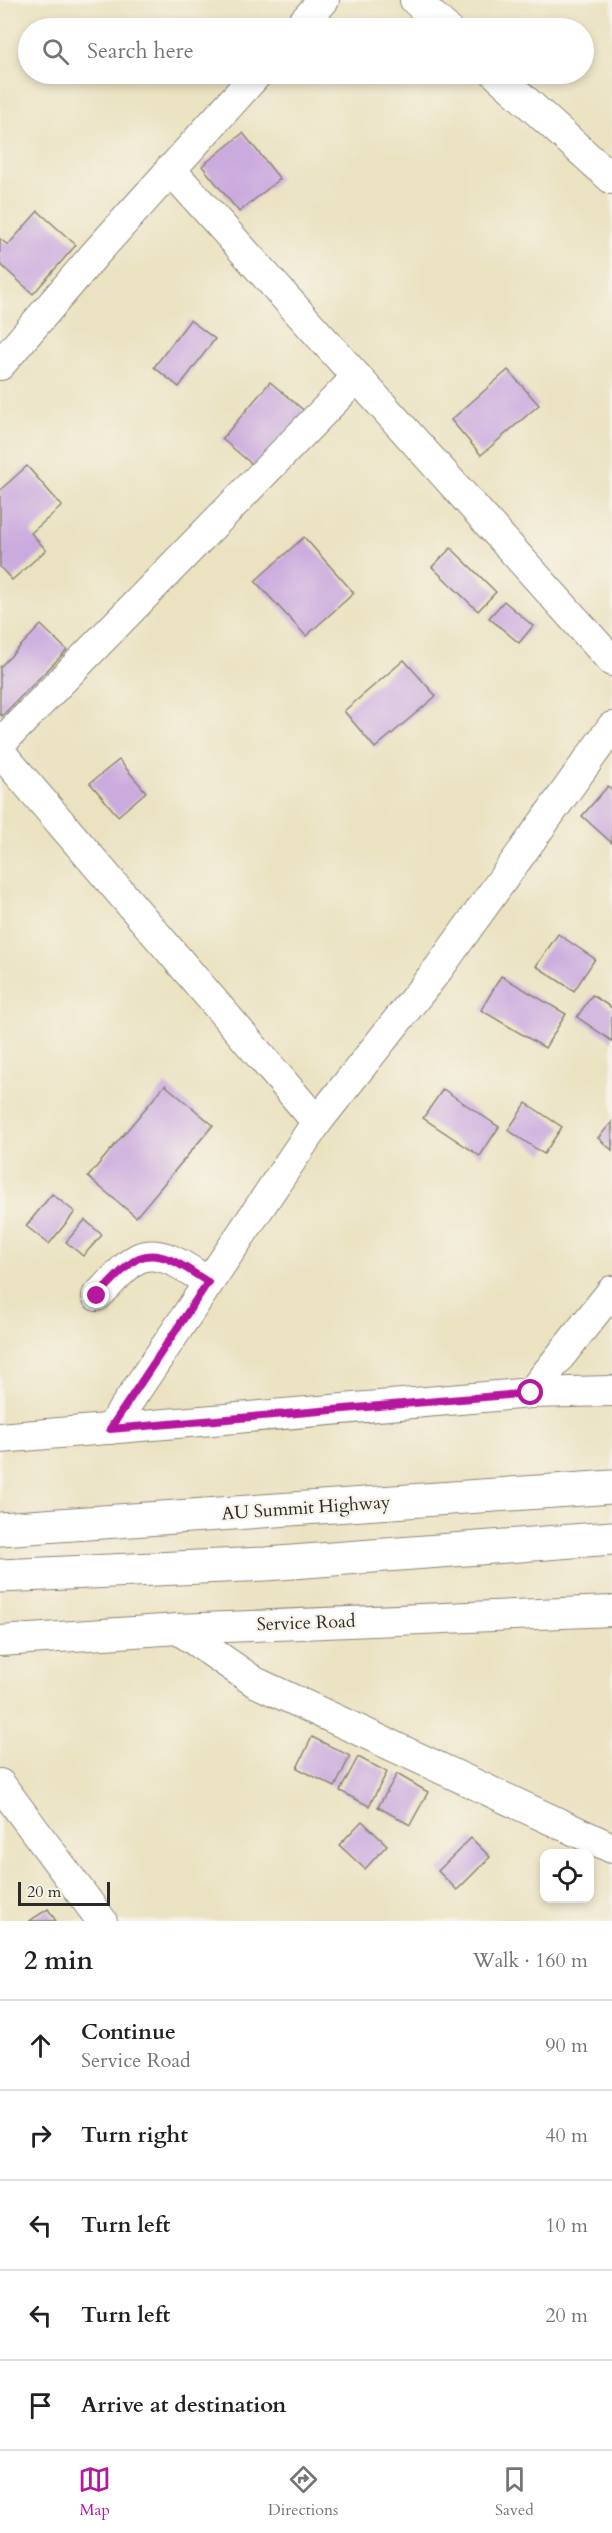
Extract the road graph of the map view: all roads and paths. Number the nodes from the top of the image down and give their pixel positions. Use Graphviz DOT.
graph roads {
  1 [pos="324,0"];
  2 [pos="415,0"];
  3 [pos="307,18"];
  4 [pos="435,18"];
  5 [pos="248,84"];
  6 [pos="507,84"];
  7 [pos="170,169"];
  8 [pos="612,179"];
  9 [pos="0,365"];
  10 [pos="357,377"];
  11 [pos="612,661"];
  12 [pos="612,727"];
  13 [pos="0,744"];
  14 [pos="0,752"];
  15 [pos="316,1122"];
  16 [pos="208,1282"];
  17 [pos="612,1291"];
  18 [pos="97,1296"];
  19 [pos="612,1391"];
  20 [pos="531,1393"];
  21 [pos="110,1429"];
  22 [pos="0,1438"];
  23 [pos="612,1487"];
  24 [pos="0,1529"];
  25 [pos="612,1538"];
  26 [pos="0,1576"];
  27 [pos="612,1611"];
  28 [pos="178,1629"];
  29 [pos="0,1641"];
  30 [pos="0,1784"];
  31 [pos="612,1848"];
  32 [pos="102,1921"];
  1 -- 3 [label="street"];
  2 -- 4 [label="street"];
  5 -- 7 [label="street"];
  6 -- 8 [label="street"];
  7 -- 9 [label="street"];
  7 -- 10 [label="street"];
  10 -- 11 [label="street"];
  10 -- 13 [label="street"];
  12 -- 15 [label="street"];
  14 -- 15 [label="street"];
  15 -- 16 [label="street"];
  16 -- 18 [label="street"];
  16 -- 21 [label="street"];
  17 -- 20 [label="street"];
  19 -- 20 [label="street"];
  20 -- 21 [label="street"];
  21 -- 22 [label="street"];
  23 -- 24 [label="main road, AU Summit Highway"];
  25 -- 26 [label="main road"];
  27 -- 28 [label="street, Service Road"];
  28 -- 29 [label="street, Service Road"];
  28 -- 31 [label="street"];
  30 -- 32 [label="street"];
}
